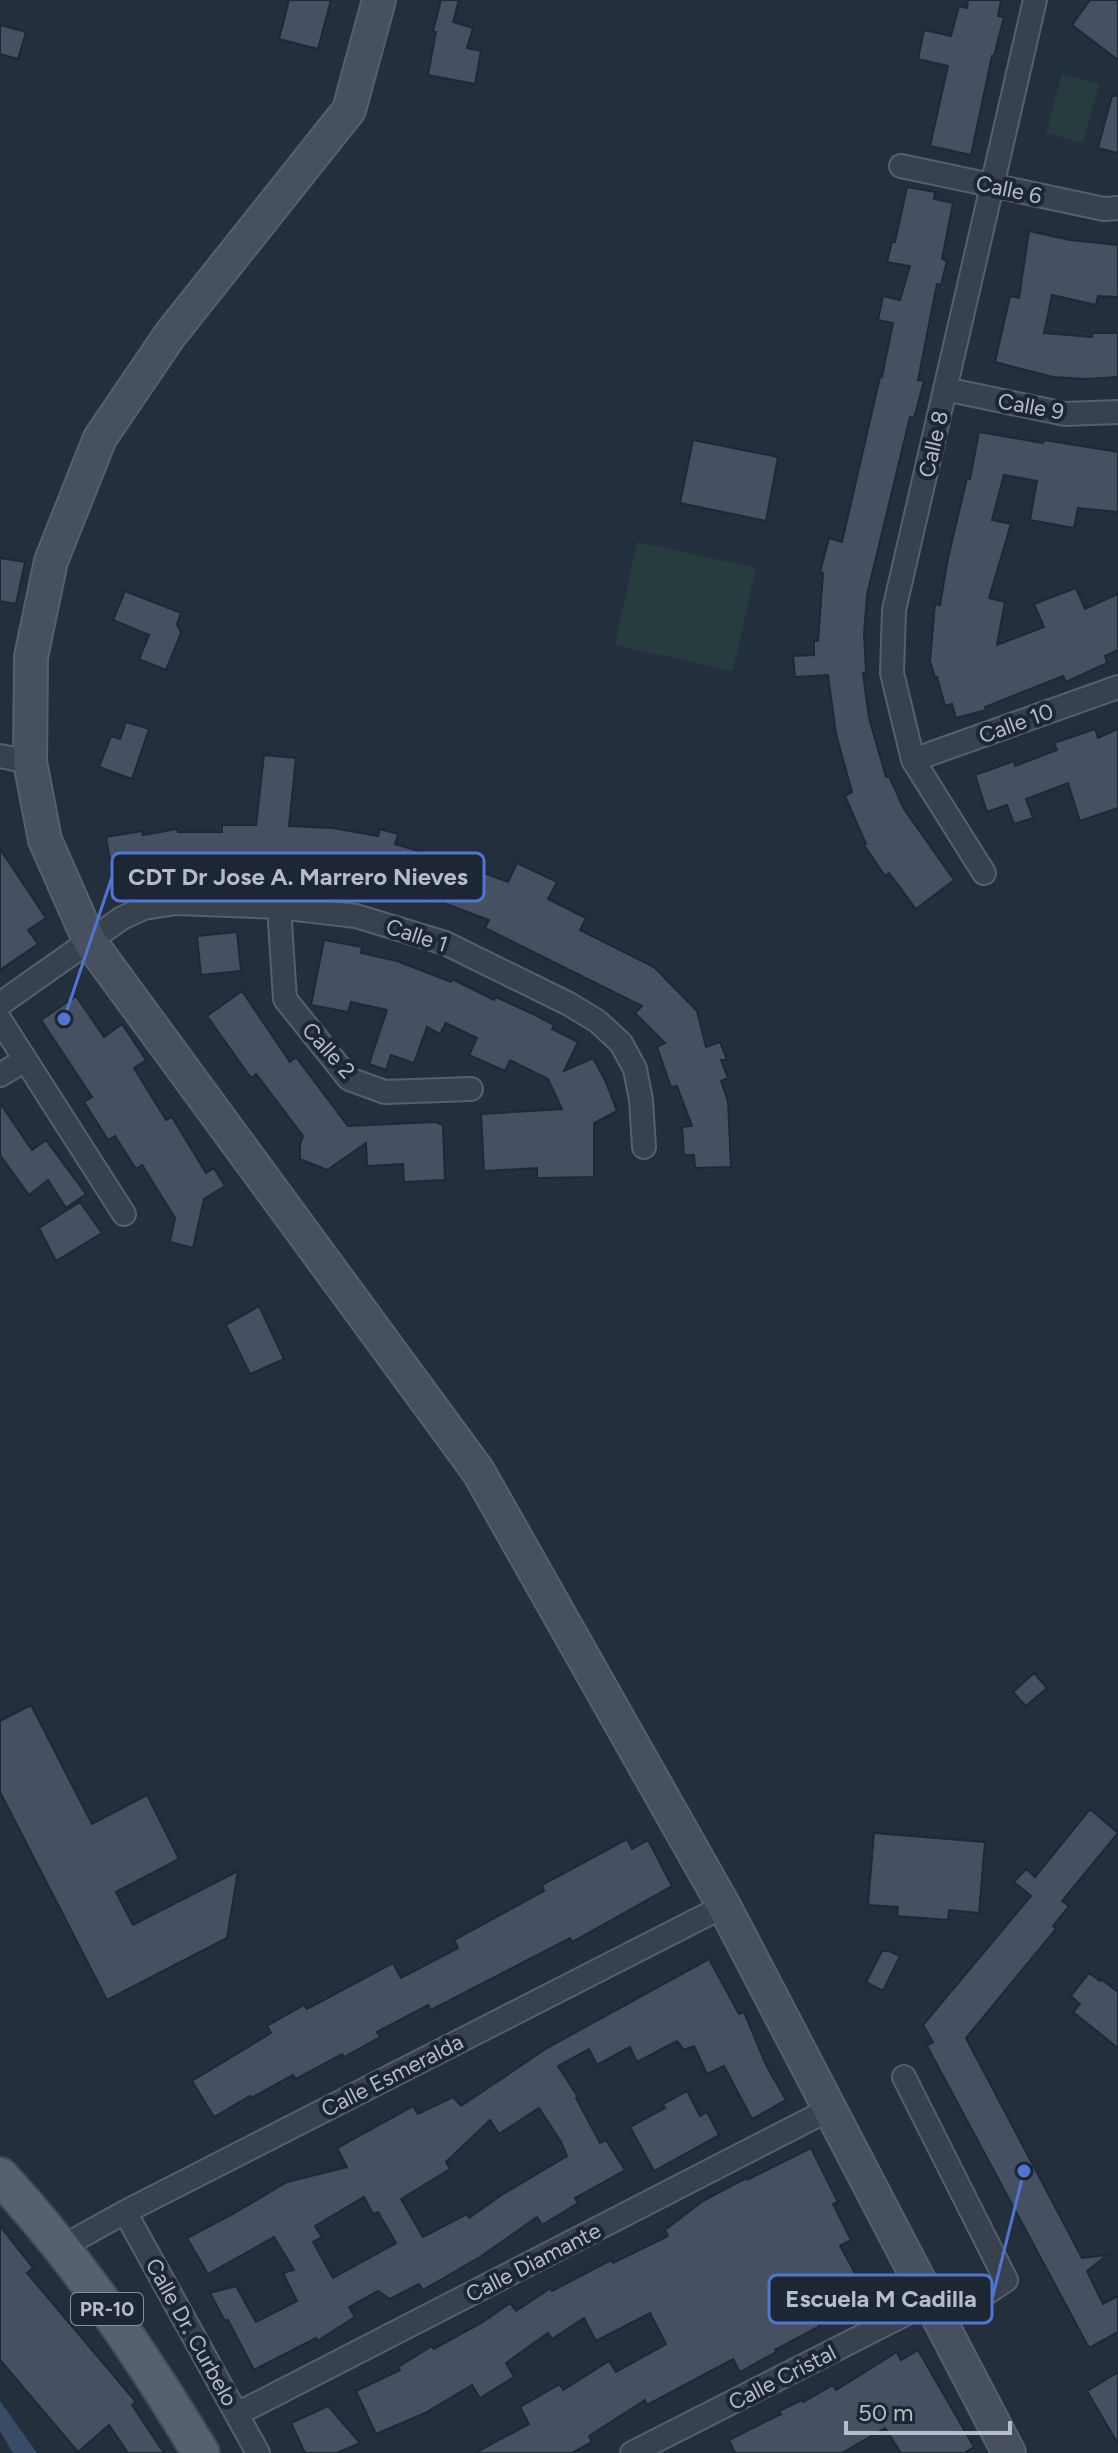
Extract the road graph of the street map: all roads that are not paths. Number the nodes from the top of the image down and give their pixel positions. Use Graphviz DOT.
graph roads {
  1 [pos="379,0"];
  2 [pos="1035,0"];
  3 [pos="901,166"];
  4 [pos="992,185"];
  5 [pos="1118,208"];
  6 [pos="945,389"];
  7 [pos="1118,412"];
  8 [pos="1118,687"];
  9 [pos="15,759"];
  10 [pos="913,760"];
  11 [pos="984,873"];
  12 [pos="279,907"];
  13 [pos="90,942"];
  14 [pos="0,1004"];
  15 [pos="0,1020"];
  16 [pos="25,1060"];
  17 [pos="0,1075"];
  18 [pos="471,1089"];
  19 [pos="644,1147"];
  20 [pos="124,1214"];
  21 [pos="724,1906"];
  22 [pos="904,2077"];
  23 [pos="830,2109"];
  24 [pos="0,2176"];
  25 [pos="125,2212"];
  26 [pos="62,2247"];
  27 [pos="937,2312"];
  28 [pos="237,2414"];
  29 [pos="201,2453"];
  30 [pos="258,2453"];
  31 [pos="632,2453"];
  32 [pos="1009,2453"];
  1 -- 9 [label="street"];
  2 -- 4 [label="street, Calle 8"];
  3 -- 4 [label="street, Calle 6"];
  4 -- 5 [label="street, Calle 6"];
  4 -- 6 [label="street, Calle 8"];
  6 -- 7 [label="street, Calle 9"];
  6 -- 10 [label="street, Calle 8"];
  8 -- 10 [label="street, Calle 10"];
  9 -- 13 [label="street"];
  10 -- 11 [label="street, Calle 8"];
  12 -- 13 [label="street, Calle 1"];
  12 -- 18 [label="street, Calle 2"];
  12 -- 19 [label="street, Calle 1"];
  13 -- 14 [label="street, Calle 1"];
  13 -- 21 [label="street"];
  15 -- 16 [label="street"];
  16 -- 17 [label="street"];
  16 -- 20 [label="street"];
  21 -- 23 [label="street"];
  21 -- 25 [label="street, Calle Esmeralda"];
  22 -- 27 [label="street, Calle Cristal"];
  23 -- 27 [label="street"];
  23 -- 28 [label="street, Calle Diamante"];
  24 -- 26 [label="main road, PR-10"];
  25 -- 26 [label="street, Calle Esmeralda"];
  25 -- 28 [label="street, Calle Dr. Curbelo"];
  26 -- 29 [label="main road, PR-10"];
  27 -- 31 [label="street, Calle Cristal"];
  27 -- 32 [label="street"];
  28 -- 30 [label="street, Calle Dr. Curbelo"];
}
